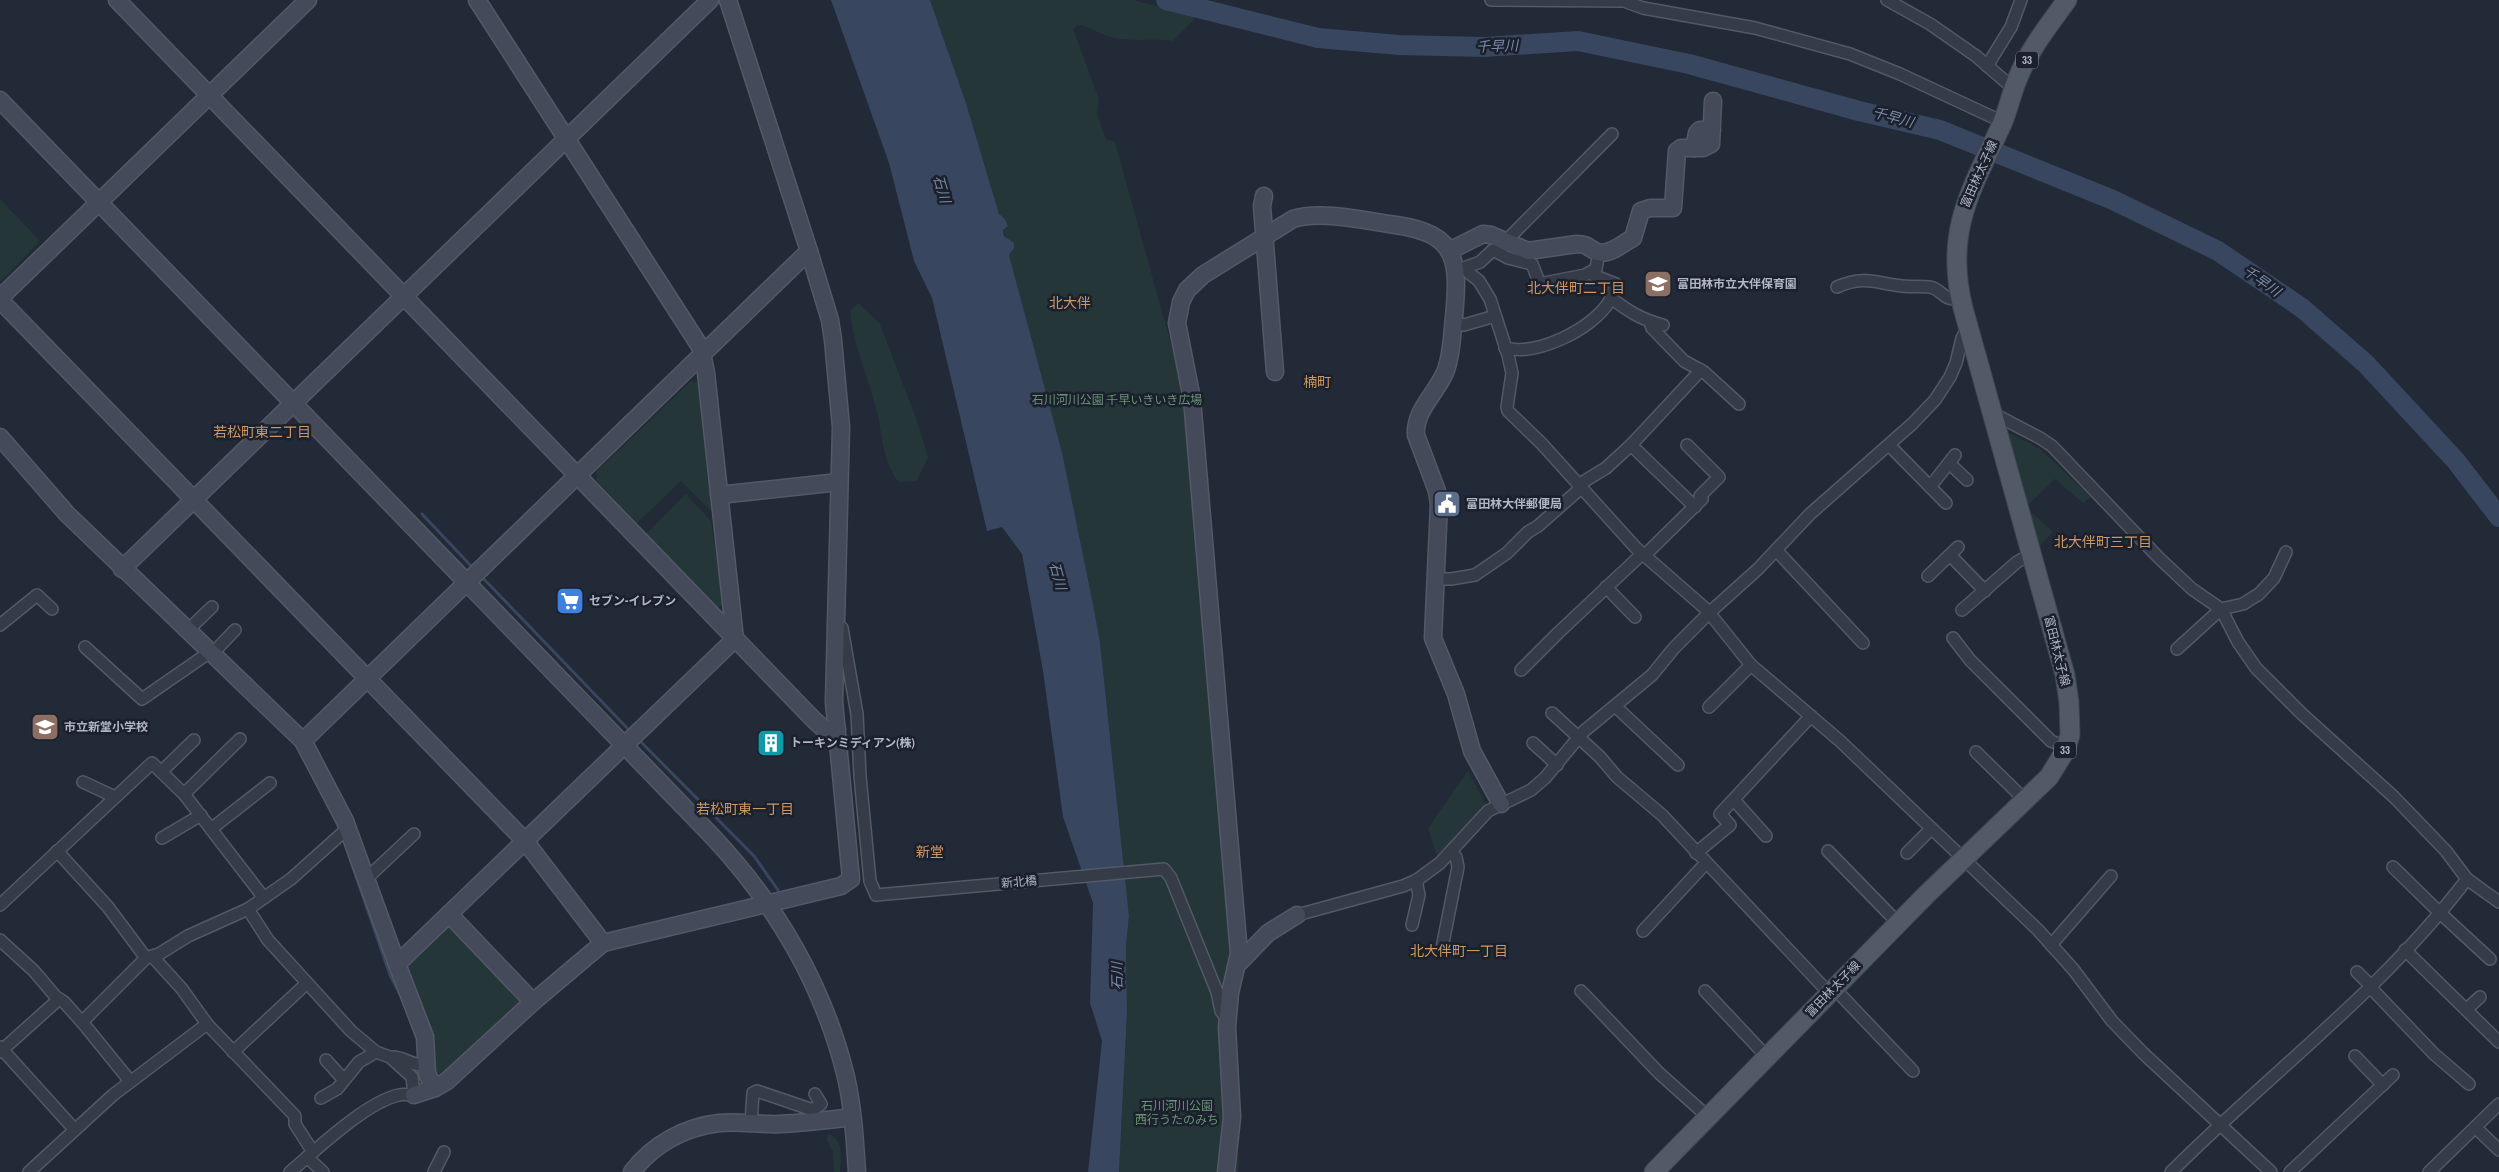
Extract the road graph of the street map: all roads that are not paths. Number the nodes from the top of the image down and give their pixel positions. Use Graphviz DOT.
graph roads {
  1 [pos="117,0"];
  2 [pos="308,0"];
  3 [pos="477,0"];
  4 [pos="710,0"];
  5 [pos="728,0"];
  6 [pos="1491,0"];
  7 [pos="1887,0"];
  8 [pos="2021,0"];
  9 [pos="2067,0"];
  10 [pos="1987,66"];
  11 [pos="2014,89"];
  12 [pos="209,96"];
  13 [pos="0,100"];
  14 [pos="1713,101"];
  15 [pos="2002,124"];
  16 [pos="1612,134"];
  17 [pos="567,139"];
  18 [pos="1264,196"];
  19 [pos="98,203"];
  20 [pos="1264,236"];
  21 [pos="1505,242"];
  22 [pos="809,251"];
  23 [pos="1449,252"];
  24 [pos="1599,252"];
  25 [pos="1462,269"];
  26 [pos="1591,272"];
  27 [pos="1837,288"];
  28 [pos="404,296"];
  29 [pos="1611,298"];
  30 [pos="0,299"];
  31 [pos="1961,299"];
  32 [pos="1495,316"];
  33 [pos="1650,322"];
  34 [pos="1453,323"];
  35 [pos="1663,325"];
  36 [pos="1968,327"];
  37 [pos="1505,348"];
  38 [pos="702,354"];
  39 [pos="1701,370"];
  40 [pos="1275,372"];
  41 [pos="293,404"];
  42 [pos="1739,404"];
  43 [pos="1992,414"];
  44 [pos="0,437"];
  45 [pos="1631,445"];
  46 [pos="1687,445"];
  47 [pos="1889,445"];
  48 [pos="577,475"];
  49 [pos="1967,480"];
  50 [pos="839,482"];
  51 [pos="1580,487"];
  52 [pos="1930,487"];
  53 [pos="719,495"];
  54 [pos="194,500"];
  55 [pos="1946,502"];
  56 [pos="1694,507"];
  57 [pos="1776,550"];
  58 [pos="2286,552"];
  59 [pos="2031,554"];
  60 [pos="1643,555"];
  61 [pos="122,569"];
  62 [pos="1928,576"];
  63 [pos="1437,579"];
  64 [pos="466,582"];
  65 [pos="46,586"];
  66 [pos="1606,587"];
  67 [pos="1985,592"];
  68 [pos="37,595"];
  69 [pos="212,606"];
  70 [pos="52,608"];
  71 [pos="2221,609"];
  72 [pos="1962,610"];
  73 [pos="1709,613"];
  74 [pos="1635,617"];
  75 [pos="0,625"];
  76 [pos="835,628"];
  77 [pos="235,630"];
  78 [pos="187,631"];
  79 [pos="734,638"];
  80 [pos="1953,638"];
  81 [pos="1864,643"];
  82 [pos="102,646"];
  83 [pos="2177,649"];
  84 [pos="207,655"];
  85 [pos="1752,665"];
  86 [pos="1521,670"];
  87 [pos="368,678"];
  88 [pos="1615,706"];
  89 [pos="1709,707"];
  90 [pos="1552,713"];
  91 [pos="1811,716"];
  92 [pos="837,729"];
  93 [pos="1579,738"];
  94 [pos="240,739"];
  95 [pos="194,740"];
  96 [pos="303,741"];
  97 [pos="1533,743"];
  98 [pos="624,745"];
  99 [pos="2066,747"];
  100 [pos="1976,752"];
  101 [pos="1557,765"];
  102 [pos="1678,765"];
  103 [pos="161,772"];
  104 [pos="83,782"];
  105 [pos="270,784"];
  106 [pos="184,794"];
  107 [pos="115,797"];
  108 [pos="1734,800"];
  109 [pos="2026,801"];
  110 [pos="1501,804"];
  111 [pos="201,815"];
  112 [pos="212,829"];
  113 [pos="1930,829"];
  114 [pos="345,830"];
  115 [pos="414,834"];
  116 [pos="1766,836"];
  117 [pos="162,838"];
  118 [pos="525,841"];
  119 [pos="56,851"];
  120 [pos="1828,851"];
  121 [pos="1451,852"];
  122 [pos="1696,853"];
  123 [pos="1907,853"];
  124 [pos="1963,859"];
  125 [pos="1706,863"];
  126 [pos="2394,867"];
  127 [pos="2112,876"];
  128 [pos="366,879"];
  129 [pos="2467,879"];
  130 [pos="1416,880"];
  131 [pos="264,898"];
  132 [pos="2499,902"];
  133 [pos="768,903"];
  134 [pos="0,905"];
  135 [pos="248,909"];
  136 [pos="2438,912"];
  137 [pos="449,914"];
  138 [pos="1296,915"];
  139 [pos="1898,923"];
  140 [pos="1412,925"];
  141 [pos="1643,931"];
  142 [pos="0,940"];
  143 [pos="603,943"];
  144 [pos="2051,945"];
  145 [pos="1442,948"];
  146 [pos="2405,950"];
  147 [pos="149,957"];
  148 [pos="2490,959"];
  149 [pos="1239,963"];
  150 [pos="397,964"];
  151 [pos="2357,972"];
  152 [pos="307,983"];
  153 [pos="2371,987"];
  154 [pos="1581,991"];
  155 [pos="1705,991"];
  156 [pos="1832,991"];
  157 [pos="2480,997"];
  158 [pos="59,999"];
  159 [pos="533,1002"];
  160 [pos="2467,1009"];
  161 [pos="1227,1020"];
  162 [pos="82,1022"];
  163 [pos="207,1024"];
  164 [pos="2499,1042"];
  165 [pos="1,1050"];
  166 [pos="233,1052"];
  167 [pos="376,1052"];
  168 [pos="1767,1056"];
  169 [pos="2355,1056"];
  170 [pos="390,1057"];
  171 [pos="326,1060"];
  172 [pos="422,1065"];
  173 [pos="1913,1071"];
  174 [pos="2393,1075"];
  175 [pos="344,1080"];
  176 [pos="130,1081"];
  177 [pos="2468,1084"];
  178 [pos="2383,1085"];
  179 [pos="435,1088"];
  180 [pos="414,1094"];
  181 [pos="815,1094"];
  182 [pos="321,1098"];
  183 [pos="2499,1104"];
  184 [pos="1707,1116"];
  185 [pos="852,1118"];
  186 [pos="751,1123"];
  187 [pos="2220,1124"];
  188 [pos="2475,1126"];
  189 [pos="75,1130"];
  190 [pos="2499,1150"];
  191 [pos="444,1152"];
  192 [pos="310,1155"];
  193 [pos="28,1172"];
  194 [pos="290,1172"];
  195 [pos="323,1172"];
  196 [pos="434,1172"];
  197 [pos="632,1172"];
  198 [pos="857,1172"];
  199 [pos="1226,1172"];
  200 [pos="1654,1172"];
  201 [pos="2171,1172"];
  202 [pos="2271,1172"];
  203 [pos="2290,1172"];
  204 [pos="2429,1172"];
  1 -- 12 [label="street"];
  2 -- 12 [label="street"];
  3 -- 17 [label="street"];
  4 -- 17 [label="street"];
  5 -- 22 [label="street"];
  6 -- 15 [label="street"];
  7 -- 10 [label="street"];
  8 -- 10 [label="street"];
  9 -- 11 [label="main road, 富田林太子線 / 33"];
  10 -- 11 [label="street"];
  11 -- 15 [label="main road, 富田林太子線 / 33"];
  12 -- 19 [label="street"];
  12 -- 28 [label="street"];
  13 -- 19 [label="street"];
  14 -- 24 [label="street"];
  15 -- 31 [label="main road, 富田林太子線 / 33"];
  16 -- 21 [label="street"];
  17 -- 28 [label="street"];
  17 -- 38 [label="street"];
  18 -- 20 [label="street"];
  19 -- 30 [label="street"];
  19 -- 41 [label="street"];
  20 -- 23 [label="street"];
  20 -- 40 [label="street"];
  20 -- 149 [label="street"];
  21 -- 23 [label="street"];
  21 -- 24 [label="street"];
  22 -- 38 [label="street"];
  22 -- 50 [label="street"];
  23 -- 25 [label="street"];
  24 -- 26 [label="street"];
  25 -- 26 [label="street"];
  25 -- 32 [label="street"];
  25 -- 34 [label="street"];
  26 -- 29 [label="street"];
  27 -- 31 [label="street"];
  28 -- 41 [label="street"];
  28 -- 48 [label="street"];
  29 -- 33 [label="street"];
  29 -- 37 [label="street"];
  30 -- 54 [label="street"];
  31 -- 36 [label="main road, 富田林太子線 / 33"];
  32 -- 34 [label="street"];
  32 -- 37 [label="street"];
  33 -- 35 [label="street"];
  33 -- 39 [label="street"];
  34 -- 63 [label="street"];
  36 -- 43 [label="main road, 富田林太子線 / 33"];
  36 -- 47 [label="street"];
  37 -- 51 [label="street"];
  38 -- 48 [label="street"];
  38 -- 53 [label="street"];
  39 -- 42 [label="street"];
  39 -- 45 [label="street"];
  41 -- 54 [label="street"];
  41 -- 64 [label="street"];
  43 -- 59 [label="main road, 富田林太子線 / 33"];
  43 -- 71 [label="street"];
  44 -- 61 [label="street"];
  45 -- 51 [label="street"];
  45 -- 56 [label="street"];
  46 -- 56 [label="street"];
  47 -- 52 [label="street"];
  47 -- 57 [label="street"];
  48 -- 64 [label="street"];
  48 -- 79 [label="street"];
  49 -- 52 [label="street"];
  50 -- 53 [label="street"];
  50 -- 76 [label="street"];
  51 -- 60 [label="street"];
  51 -- 63 [label="street"];
  52 -- 55 [label="street"];
  53 -- 79 [label="street"];
  54 -- 61 [label="street"];
  54 -- 87 [label="street"];
  56 -- 60 [label="street"];
  57 -- 73 [label="street"];
  57 -- 81 [label="street"];
  58 -- 71 [label="street"];
  59 -- 67 [label="street"];
  59 -- 99 [label="main road, 富田林太子線 / 33"];
  60 -- 66 [label="street"];
  60 -- 73 [label="street"];
  61 -- 78 [label="street"];
  62 -- 67 [label="street"];
  63 -- 110 [label="street"];
  64 -- 87 [label="street"];
  64 -- 98 [label="street"];
  65 -- 68 [label="street"];
  66 -- 74 [label="street"];
  66 -- 86 [label="street"];
  67 -- 72 [label="street"];
  68 -- 70 [label="street"];
  68 -- 75 [label="street"];
  69 -- 78 [label="street"];
  71 -- 83 [label="street"];
  71 -- 129 [label="street"];
  73 -- 85 [label="street"];
  73 -- 88 [label="street"];
  76 -- 92 [label="street"];
  76 -- 161 [label="street, 新北橋"];
  77 -- 84 [label="street"];
  78 -- 84 [label="street"];
  79 -- 92 [label="street"];
  79 -- 98 [label="street"];
  80 -- 99 [label="street"];
  82 -- 84 [label="street"];
  84 -- 96 [label="street"];
  85 -- 89 [label="street"];
  85 -- 91 [label="street"];
  87 -- 96 [label="street"];
  87 -- 118 [label="street"];
  88 -- 93 [label="street"];
  88 -- 102 [label="street"];
  90 -- 93 [label="street"];
  91 -- 108 [label="street"];
  91 -- 113 [label="street"];
  92 -- 133 [label="street"];
  93 -- 101 [label="street"];
  93 -- 122 [label="street"];
  94 -- 106 [label="street"];
  95 -- 103 [label="street"];
  96 -- 114 [label="street"];
  97 -- 101 [label="street"];
  98 -- 118 [label="street"];
  98 -- 133 [label="street"];
  99 -- 109 [label="main road, 富田林太子線 / 33"];
  100 -- 109 [label="street"];
  101 -- 110 [label="street"];
  103 -- 106 [label="street"];
  103 -- 107 [label="street"];
  104 -- 107 [label="street"];
  105 -- 112 [label="street"];
  106 -- 111 [label="street"];
  107 -- 119 [label="street"];
  108 -- 116 [label="street"];
  108 -- 122 [label="street"];
  109 -- 124 [label="main road, 富田林太子線 / 33"];
  110 -- 121 [label="street"];
  111 -- 112 [label="street"];
  111 -- 117 [label="street"];
  112 -- 131 [label="street"];
  113 -- 123 [label="street"];
  113 -- 124 [label="street"];
  114 -- 128 [label="street"];
  114 -- 131 [label="street"];
  115 -- 128 [label="street"];
  118 -- 137 [label="street"];
  118 -- 143 [label="street"];
  119 -- 134 [label="street"];
  119 -- 147 [label="street"];
  120 -- 139 [label="street"];
  121 -- 130 [label="street"];
  121 -- 145 [label="street"];
  122 -- 125 [label="street"];
  124 -- 139 [label="main road, 富田林太子線 / 33"];
  124 -- 144 [label="street"];
  125 -- 141 [label="street"];
  125 -- 156 [label="street"];
  126 -- 136 [label="street"];
  127 -- 144 [label="street"];
  128 -- 150 [label="street"];
  129 -- 132 [label="street"];
  129 -- 136 [label="street"];
  130 -- 138 [label="street"];
  130 -- 140 [label="street"];
  131 -- 135 [label="street"];
  133 -- 143 [label="street"];
  133 -- 185 [label="street"];
  135 -- 147 [label="street"];
  135 -- 152 [label="street"];
  136 -- 146 [label="street"];
  136 -- 148 [label="street"];
  137 -- 150 [label="street"];
  137 -- 159 [label="street"];
  138 -- 149 [label="street"];
  139 -- 156 [label="main road, 富田林太子線 / 33"];
  142 -- 158 [label="street"];
  143 -- 159 [label="street"];
  144 -- 187 [label="street"];
  146 -- 153 [label="street"];
  146 -- 160 [label="street"];
  147 -- 162 [label="street"];
  147 -- 163 [label="street"];
  149 -- 161 [label="street"];
  150 -- 172 [label="street"];
  151 -- 153 [label="street"];
  152 -- 166 [label="street"];
  152 -- 167 [label="street"];
  153 -- 177 [label="street"];
  153 -- 187 [label="street"];
  154 -- 184 [label="street"];
  155 -- 168 [label="street"];
  156 -- 168 [label="main road, 富田林太子線 / 33"];
  156 -- 173 [label="street"];
  157 -- 160 [label="street"];
  158 -- 162 [label="street"];
  158 -- 165 [label="street"];
  159 -- 179 [label="street"];
  160 -- 164 [label="street"];
  161 -- 199 [label="street"];
  162 -- 176 [label="street"];
  163 -- 166 [label="street"];
  163 -- 176 [label="street"];
  165 -- 189 [label="street"];
  166 -- 192 [label="street"];
  167 -- 170 [label="street"];
  167 -- 175 [label="street"];
  168 -- 184 [label="main road, 富田林太子線 / 33"];
  169 -- 178 [label="street"];
  170 -- 172 [label="street"];
  170 -- 180 [label="street"];
  171 -- 175 [label="street"];
  172 -- 179 [label="street"];
  174 -- 178 [label="street"];
  175 -- 182 [label="street"];
  176 -- 189 [label="street"];
  178 -- 203 [label="street"];
  179 -- 180 [label="street"];
  180 -- 192 [label="street"];
  181 -- 186 [label="street"];
  183 -- 188 [label="street"];
  184 -- 200 [label="main road, 富田林太子線 / 33"];
  185 -- 186 [label="street"];
  185 -- 198 [label="street"];
  186 -- 197 [label="street"];
  187 -- 201 [label="street"];
  187 -- 202 [label="street"];
  188 -- 190 [label="street"];
  188 -- 204 [label="street"];
  189 -- 193 [label="street"];
  191 -- 196 [label="street"];
  192 -- 194 [label="street"];
  192 -- 195 [label="street"];
}
